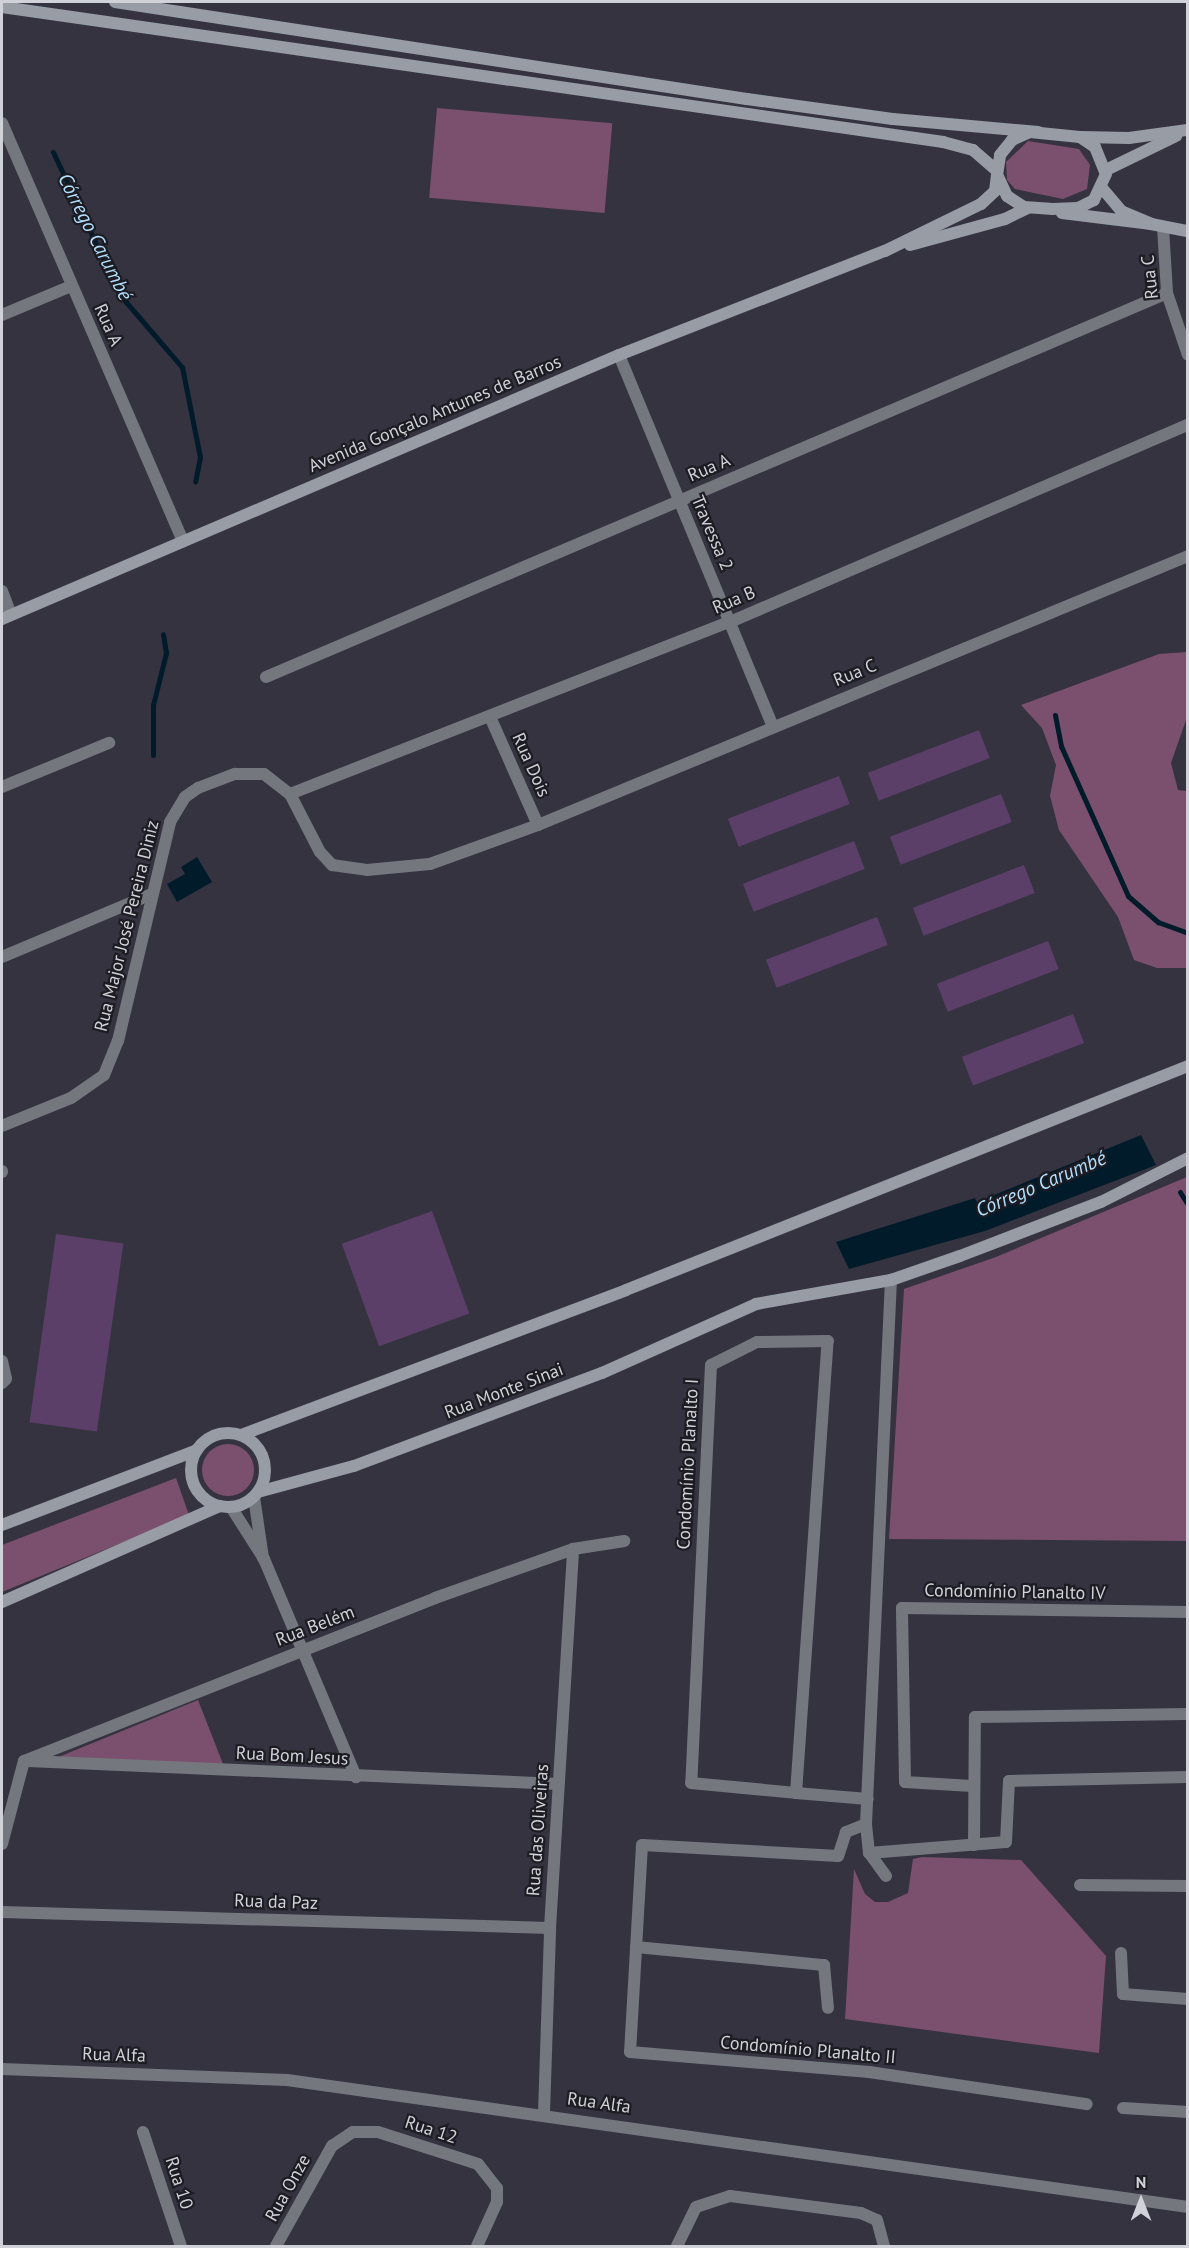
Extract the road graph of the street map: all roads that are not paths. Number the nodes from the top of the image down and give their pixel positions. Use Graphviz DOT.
graph roads {
  1 [pos="116,2"];
  2 [pos="2,7"];
  3 [pos="2,123"];
  4 [pos="1187,130"];
  5 [pos="1038,132"];
  6 [pos="1080,137"];
  7 [pos="1106,170"];
  8 [pos="997,173"];
  9 [pos="1102,189"];
  10 [pos="1028,208"];
  11 [pos="1053,209"];
  12 [pos="1157,226"];
  13 [pos="1188,231"];
  14 [pos="885,251"];
  15 [pos="71,286"];
  16 [pos="1167,293"];
  17 [pos="2,315"];
  18 [pos="619,355"];
  19 [pos="1188,355"];
  20 [pos="1188,425"];
  21 [pos="679,501"];
  22 [pos="183,542"];
  23 [pos="1188,556"];
  24 [pos="2,591"];
  25 [pos="6,616"];
  26 [pos="730,622"];
  27 [pos="266,677"];
  28 [pos="491,719"];
  29 [pos="773,726"];
  30 [pos="109,743"];
  31 [pos="2,787"];
  32 [pos="290,794"];
  33 [pos="538,825"];
  34 [pos="152,894"];
  35 [pos="2,957"];
  36 [pos="1188,1066"];
  37 [pos="2,1126"];
  38 [pos="1188,1158"];
  39 [pos="891,1280"];
  40 [pos="2,1361"];
  41 [pos="2,1383"];
  42 [pos="241,1435"];
  43 [pos="197,1450"];
  44 [pos="256,1495"];
  45 [pos="225,1507"];
  46 [pos="2,1524"];
  47 [pos="624,1540"];
  48 [pos="573,1550"];
  49 [pos="264,1559"];
  50 [pos="2,1602"];
  51 [pos="1188,1612"];
  52 [pos="302,1650"];
  53 [pos="1188,1714"];
  54 [pos="24,1761"];
  55 [pos="356,1777"];
  56 [pos="1188,1777"];
  57 [pos="559,1784"];
  58 [pos="972,1786"];
  59 [pos="796,1793"];
  60 [pos="868,1798"];
  61 [pos="866,1824"];
  62 [pos="2,1844"];
  63 [pos="974,1845"];
  64 [pos="869,1853"];
  65 [pos="886,1876"];
  66 [pos="1080,1885"];
  67 [pos="1188,1886"];
  68 [pos="2,1912"];
  69 [pos="550,1928"];
  70 [pos="636,1947"];
  71 [pos="1121,1953"];
  72 [pos="1188,1999"];
  73 [pos="828,2008"];
  74 [pos="2,2068"];
  75 [pos="1087,2104"];
  76 [pos="1124,2108"];
  77 [pos="1188,2112"];
  78 [pos="544,2113"];
  79 [pos="142,2132"];
  80 [pos="332,2146"];
  81 [pos="1188,2207"];
  82 [pos="181,2247"];
  83 [pos="276,2247"];
  84 [pos="477,2247"];
  85 [pos="677,2247"];
  86 [pos="884,2247"];
  1 -- 5 [label="main road"];
  2 -- 8 [label="main road"];
  3 -- 15 [label="street, Rua A"];
  4 -- 6 [label="main road"];
  4 -- 7 [label="main road"];
  5 -- 6 [label="main road"];
  5 -- 8 [label="main road"];
  6 -- 7 [label="main road"];
  7 -- 9 [label="main road"];
  8 -- 10 [label="main road"];
  8 -- 14 [label="main road, Avenida Gonçalo Antunes de Barros"];
  9 -- 11 [label="main road"];
  9 -- 12 [label="main road"];
  10 -- 11 [label="main road"];
  10 -- 14 [label="main road, Avenida Gonçalo Antunes de Barros"];
  11 -- 12 [label="main road"];
  12 -- 13 [label="main road"];
  12 -- 16 [label="street, Rua C"];
  14 -- 18 [label="main road, Avenida Gonçalo Antunes de Barros"];
  15 -- 17 [label="street"];
  15 -- 22 [label="street, Rua A"];
  16 -- 19 [label="street, Rua C"];
  16 -- 21 [label="street, Rua A"];
  18 -- 21 [label="street, Travessa 2"];
  18 -- 22 [label="main road, Avenida Gonçalo Antunes de Barros"];
  20 -- 26 [label="street, Rua B"];
  21 -- 26 [label="street, Travessa 2"];
  21 -- 27 [label="street, Rua A"];
  22 -- 25 [label="main road, Avenida Gonçalo Antunes de Barros"];
  23 -- 29 [label="street, Rua C"];
  24 -- 25 [label="street"];
  26 -- 28 [label="street, Rua B"];
  26 -- 29 [label="street, Travessa 2"];
  28 -- 32 [label="street, Rua B"];
  28 -- 33 [label="street, Rua Dois"];
  29 -- 33 [label="street, Rua C"];
  30 -- 31 [label="street"];
  32 -- 33 [label="street, Rua Major José Pereira Diniz"];
  32 -- 34 [label="street, Rua Major José Pereira Diniz"];
  34 -- 35 [label="street"];
  34 -- 37 [label="street, Rua Major José Pereira Diniz"];
  36 -- 42 [label="main road"];
  38 -- 39 [label="main road, Rua Monte Sinai"];
  39 -- 44 [label="main road, Rua Monte Sinai"];
  39 -- 60 [label="street"];
  40 -- 41 [label="street"];
  42 -- 43 [label="main road"];
  42 -- 44 [label="main road"];
  43 -- 45 [label="main road"];
  43 -- 46 [label="main road"];
  44 -- 45 [label="main road"];
  44 -- 49 [label="street"];
  45 -- 49 [label="street"];
  45 -- 50 [label="main road"];
  47 -- 48 [label="street, Rua Belém"];
  48 -- 52 [label="street, Rua Belém"];
  48 -- 57 [label="street, Rua das Oliveiras"];
  49 -- 52 [label="street"];
  51 -- 58 [label="street, Condomínio Planalto IV"];
  52 -- 54 [label="street, Rua Belém"];
  52 -- 55 [label="street"];
  53 -- 58 [label="street"];
  54 -- 55 [label="street, Rua Bom Jesus"];
  54 -- 62 [label="street"];
  55 -- 57 [label="street, Rua Bom Jesus"];
  56 -- 63 [label="street"];
  57 -- 69 [label="street, Rua das Oliveiras"];
  58 -- 63 [label="street"];
  59 -- 59 [label="street, Condomínio Planalto I"];
  59 -- 60 [label="street, Condomínio Planalto I"];
  60 -- 61 [label="street"];
  61 -- 64 [label="street"];
  61 -- 70 [label="street, Condomínio Planalto II"];
  63 -- 64 [label="street"];
  64 -- 65 [label="street"];
  66 -- 67 [label="street"];
  68 -- 69 [label="street, Rua da Paz"];
  69 -- 78 [label="street, Rua das Oliveiras"];
  70 -- 73 [label="street"];
  70 -- 75 [label="street, Condomínio Planalto II"];
  71 -- 72 [label="street"];
  74 -- 78 [label="street, Rua Alfa"];
  76 -- 77 [label="street"];
  78 -- 81 [label="street, Rua Alfa"];
  79 -- 82 [label="street, Rua 10"];
  80 -- 83 [label="street, Rua Onze"];
  80 -- 84 [label="street, Rua 12"];
  85 -- 86 [label="street"];
}
